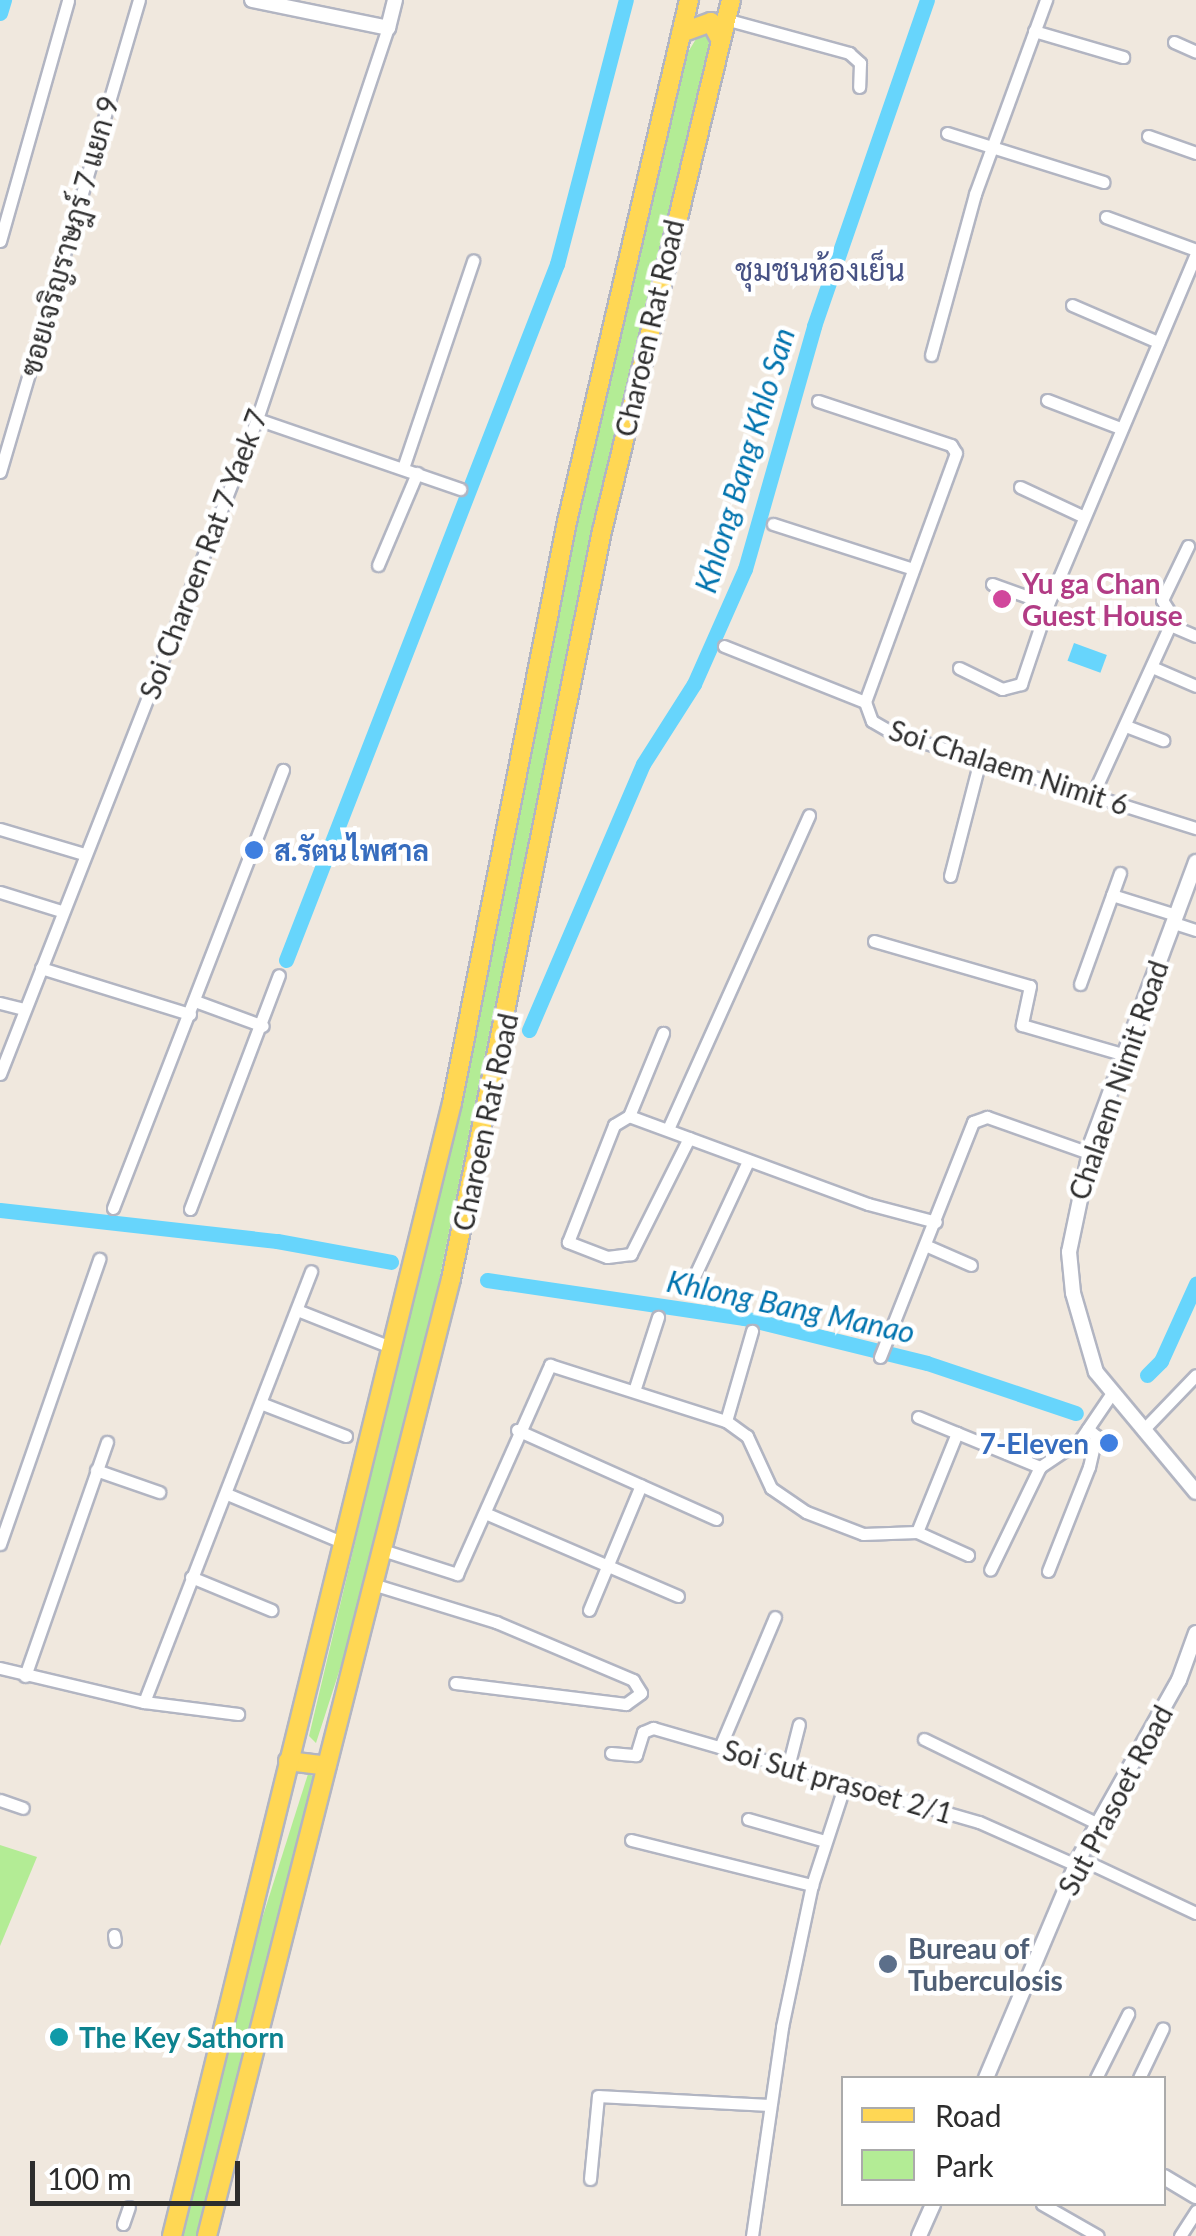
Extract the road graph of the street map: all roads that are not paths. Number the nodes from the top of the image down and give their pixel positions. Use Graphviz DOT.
graph roads {
  1 [pos="68,0"];
  2 [pos="139,0"];
  3 [pos="252,0"];
  4 [pos="395,0"];
  5 [pos="689,0"];
  6 [pos="731,0"];
  7 [pos="1046,0"];
  8 [pos="725,19"];
  9 [pos="388,28"];
  10 [pos="1034,31"];
  11 [pos="681,33"];
  12 [pos="720,39"];
  13 [pos="1174,42"];
  14 [pos="1196,52"];
  15 [pos="1123,57"];
  16 [pos="859,87"];
  17 [pos="947,133"];
  18 [pos="1148,136"];
  19 [pos="994,146"];
  20 [pos="1196,154"];
  21 [pos="1103,182"];
  22 [pos="1106,217"];
  23 [pos="0,241"];
  24 [pos="1196,252"];
  25 [pos="473,261"];
  26 [pos="1072,305"];
  27 [pos="1158,342"];
  28 [pos="931,354"];
  29 [pos="1047,400"];
  30 [pos="818,401"];
  31 [pos="257,419"];
  32 [pos="1120,428"];
  33 [pos="403,468"];
  34 [pos="0,472"];
  35 [pos="417,473"];
  36 [pos="1020,487"];
  37 [pos="460,489"];
  38 [pos="1082,516"];
  39 [pos="772,524"];
  40 [pos="1188,546"];
  41 [pos="378,565"];
  42 [pos="913,569"];
  43 [pos="992,584"];
  44 [pos="1048,604"];
  45 [pos="1170,625"];
  46 [pos="1196,636"];
  47 [pos="724,646"];
  48 [pos="958,668"];
  49 [pos="1152,668"];
  50 [pos="1196,686"];
  51 [pos="866,702"];
  52 [pos="1126,726"];
  53 [pos="1163,740"];
  54 [pos="980,760"];
  55 [pos="283,770"];
  56 [pos="1093,794"];
  57 [pos="810,816"];
  58 [pos="1196,828"];
  59 [pos="0,829"];
  60 [pos="84,854"];
  61 [pos="1196,862"];
  62 [pos="1120,873"];
  63 [pos="950,876"];
  64 [pos="0,892"];
  65 [pos="1112,895"];
  66 [pos="61,911"];
  67 [pos="1175,919"];
  68 [pos="1196,930"];
  69 [pos="874,942"];
  70 [pos="40,968"];
  71 [pos="279,974"];
  72 [pos="1080,984"];
  73 [pos="195,1001"];
  74 [pos="0,1003"];
  75 [pos="24,1009"];
  76 [pos="190,1014"];
  77 [pos="263,1026"];
  78 [pos="664,1033"];
  79 [pos="1125,1056"];
  80 [pos="0,1074"];
  81 [pos="629,1116"];
  82 [pos="668,1128"];
  83 [pos="689,1138"];
  84 [pos="1089,1153"];
  85 [pos="748,1161"];
  86 [pos="114,1208"];
  87 [pos="190,1209"];
  88 [pos="936,1222"];
  89 [pos="925,1245"];
  90 [pos="99,1259"];
  91 [pos="972,1265"];
  92 [pos="311,1271"];
  93 [pos="687,1292"];
  94 [pos="297,1310"];
  95 [pos="658,1317"];
  96 [pos="752,1332"];
  97 [pos="392,1348"];
  98 [pos="880,1358"];
  99 [pos="1196,1375"];
  100 [pos="634,1392"];
  101 [pos="1112,1393"];
  102 [pos="263,1404"];
  103 [pos="918,1417"];
  104 [pos="726,1422"];
  105 [pos="517,1430"];
  106 [pos="1088,1430"];
  107 [pos="1143,1430"];
  108 [pos="957,1433"];
  109 [pos="346,1436"];
  110 [pos="106,1442"];
  111 [pos="1040,1468"];
  112 [pos="96,1470"];
  113 [pos="641,1485"];
  114 [pos="160,1492"];
  115 [pos="1196,1492"];
  116 [pos="227,1494"];
  117 [pos="485,1513"];
  118 [pos="716,1519"];
  119 [pos="918,1532"];
  120 [pos="342,1542"];
  121 [pos="0,1544"];
  122 [pos="382,1550"];
  123 [pos="968,1556"];
  124 [pos="608,1566"];
  125 [pos="990,1570"];
  126 [pos="1048,1571"];
  127 [pos="191,1577"];
  128 [pos="376,1585"];
  129 [pos="678,1596"];
  130 [pos="271,1610"];
  131 [pos="589,1610"];
  132 [pos="775,1618"];
  133 [pos="1196,1632"];
  134 [pos="0,1668"];
  135 [pos="25,1676"];
  136 [pos="455,1683"];
  137 [pos="144,1702"];
  138 [pos="238,1714"];
  139 [pos="799,1724"];
  140 [pos="924,1738"];
  141 [pos="720,1746"];
  142 [pos="611,1754"];
  143 [pos="288,1761"];
  144 [pos="326,1766"];
  145 [pos="788,1767"];
  146 [pos="845,1784"];
  147 [pos="0,1800"];
  148 [pos="23,1808"];
  149 [pos="748,1820"];
  150 [pos="1096,1823"];
  151 [pos="631,1840"];
  152 [pos="825,1841"];
  153 [pos="1078,1862"];
  154 [pos="812,1886"];
  155 [pos="1195,1909"];
  156 [pos="1128,2014"];
  157 [pos="1163,2028"];
  158 [pos="987,2076"];
  159 [pos="1097,2076"];
  160 [pos="1140,2076"];
  161 [pos="769,2105"];
  162 [pos="1166,2178"];
  163 [pos="590,2179"];
  164 [pos="1196,2196"];
  165 [pos="932,2206"];
  166 [pos="1046,2206"];
  167 [pos="129,2207"];
  168 [pos="1196,2211"];
  169 [pos="123,2224"];
  170 [pos="172,2236"];
  171 [pos="208,2236"];
  172 [pos="752,2236"];
  173 [pos="920,2236"];
  174 [pos="1098,2236"];
  175 [pos="1180,2236"];
  1 -- 23 [label="street"];
  2 -- 34 [label="street, ซอยเจริญราษฎร์ 7 แยก 9"];
  3 -- 9 [label="street"];
  4 -- 9 [label="street"];
  5 -- 11 [label="main road, Charoen Rat Road"];
  6 -- 8 [label="main road, Charoen Rat Road"];
  7 -- 10 [label="street"];
  8 -- 12 [label="main road, Charoen Rat Road"];
  8 -- 16 [label="street"];
  9 -- 31 [label="street, Soi Charoen Rat 7 Yaek 7"];
  10 -- 15 [label="street"];
  10 -- 19 [label="street"];
  11 -- 12 [label="main road"];
  11 -- 97 [label="main road, Charoen Rat Road"];
  12 -- 122 [label="main road, Charoen Rat Road"];
  13 -- 14 [label="street"];
  17 -- 19 [label="street"];
  18 -- 20 [label="street"];
  19 -- 21 [label="street"];
  19 -- 28 [label="street"];
  22 -- 24 [label="street"];
  24 -- 27 [label="street"];
  25 -- 33 [label="street"];
  26 -- 27 [label="street"];
  27 -- 32 [label="street"];
  29 -- 32 [label="street"];
  30 -- 42 [label="street"];
  31 -- 33 [label="street"];
  31 -- 60 [label="street, Soi Charoen Rat 7 Yaek 7"];
  32 -- 38 [label="street"];
  33 -- 35 [label="street"];
  35 -- 37 [label="street"];
  35 -- 41 [label="street"];
  36 -- 38 [label="street"];
  38 -- 44 [label="street"];
  39 -- 42 [label="street"];
  40 -- 45 [label="street"];
  42 -- 51 [label="street"];
  43 -- 44 [label="street"];
  44 -- 48 [label="street"];
  45 -- 46 [label="street"];
  45 -- 49 [label="street"];
  47 -- 51 [label="street, Soi Chalaem Nimit 6"];
  49 -- 50 [label="street"];
  49 -- 52 [label="street"];
  51 -- 54 [label="street, Soi Chalaem Nimit 6"];
  52 -- 53 [label="street"];
  52 -- 56 [label="street"];
  54 -- 56 [label="street, Soi Chalaem Nimit 6"];
  54 -- 63 [label="street"];
  55 -- 73 [label="street"];
  56 -- 58 [label="street, Soi Chalaem Nimit 6"];
  57 -- 82 [label="street"];
  59 -- 60 [label="street"];
  60 -- 66 [label="street, Soi Charoen Rat 7 Yaek 7"];
  61 -- 67 [label="street, Chalaem Nimit Road"];
  62 -- 65 [label="street"];
  64 -- 66 [label="street"];
  65 -- 67 [label="street"];
  65 -- 72 [label="street"];
  66 -- 70 [label="street, Soi Charoen Rat 7 Yaek 7"];
  67 -- 68 [label="street"];
  67 -- 79 [label="street, Chalaem Nimit Road"];
  69 -- 79 [label="street"];
  70 -- 75 [label="street, Soi Charoen Rat 7 Yaek 7"];
  70 -- 76 [label="street"];
  71 -- 77 [label="street"];
  73 -- 76 [label="street"];
  73 -- 77 [label="street"];
  74 -- 75 [label="street"];
  75 -- 80 [label="street, Soi Charoen Rat 7 Yaek 7"];
  76 -- 86 [label="street"];
  77 -- 87 [label="street"];
  78 -- 81 [label="street"];
  79 -- 84 [label="street, Chalaem Nimit Road"];
  81 -- 82 [label="street"];
  81 -- 83 [label="street"];
  82 -- 83 [label="street"];
  83 -- 85 [label="street"];
  84 -- 88 [label="street"];
  84 -- 101 [label="street, Chalaem Nimit Road"];
  85 -- 88 [label="street"];
  85 -- 93 [label="street"];
  88 -- 89 [label="street"];
  89 -- 91 [label="street"];
  89 -- 98 [label="street"];
  90 -- 121 [label="street"];
  92 -- 94 [label="street"];
  94 -- 97 [label="street"];
  94 -- 102 [label="street"];
  95 -- 100 [label="street"];
  96 -- 104 [label="street"];
  97 -- 120 [label="main road, Charoen Rat Road"];
  99 -- 107 [label="street"];
  100 -- 104 [label="street"];
  100 -- 105 [label="street"];
  101 -- 106 [label="street"];
  101 -- 107 [label="street"];
  102 -- 109 [label="street"];
  102 -- 116 [label="street"];
  103 -- 108 [label="street"];
  104 -- 119 [label="street"];
  105 -- 113 [label="street"];
  105 -- 117 [label="street"];
  106 -- 111 [label="street"];
  106 -- 126 [label="street"];
  107 -- 115 [label="street"];
  108 -- 111 [label="street"];
  108 -- 119 [label="street"];
  110 -- 112 [label="street"];
  111 -- 125 [label="street"];
  112 -- 114 [label="street"];
  112 -- 135 [label="street"];
  113 -- 118 [label="street"];
  113 -- 124 [label="street"];
  116 -- 120 [label="street"];
  116 -- 127 [label="street"];
  117 -- 122 [label="street"];
  117 -- 124 [label="street"];
  119 -- 123 [label="street"];
  120 -- 143 [label="main road, Charoen Rat Road"];
  122 -- 128 [label="main road, Charoen Rat Road"];
  124 -- 129 [label="street"];
  124 -- 131 [label="street"];
  127 -- 130 [label="street"];
  127 -- 137 [label="street"];
  128 -- 136 [label="street"];
  128 -- 144 [label="main road, Charoen Rat Road"];
  132 -- 141 [label="street"];
  133 -- 150 [label="street, Sut Prasoet Road"];
  134 -- 135 [label="street"];
  135 -- 137 [label="street"];
  137 -- 138 [label="street"];
  139 -- 145 [label="street"];
  140 -- 150 [label="street"];
  141 -- 142 [label="street, Soi Sut prasoet 2/1"];
  141 -- 145 [label="street, Soi Sut prasoet 2/1"];
  143 -- 144 [label="main road"];
  143 -- 170 [label="main road, Charoen Rat Road"];
  144 -- 171 [label="main road, Charoen Rat Road"];
  145 -- 146 [label="street, Soi Sut prasoet 2/1"];
  146 -- 152 [label="street"];
  146 -- 153 [label="street, Soi Sut prasoet 2/1"];
  147 -- 148 [label="street"];
  149 -- 152 [label="street"];
  150 -- 153 [label="street, Sut Prasoet Road"];
  151 -- 154 [label="street"];
  152 -- 154 [label="street"];
  153 -- 155 [label="street, Soi Sut prasoet 2/1"];
  153 -- 158 [label="street, Sut Prasoet Road"];
  154 -- 161 [label="street"];
  156 -- 159 [label="street"];
  157 -- 160 [label="street"];
  161 -- 163 [label="street"];
  161 -- 172 [label="street"];
  162 -- 164 [label="street"];
  165 -- 173 [label="street"];
  166 -- 174 [label="street"];
  167 -- 169 [label="street"];
  168 -- 175 [label="street"];
}
